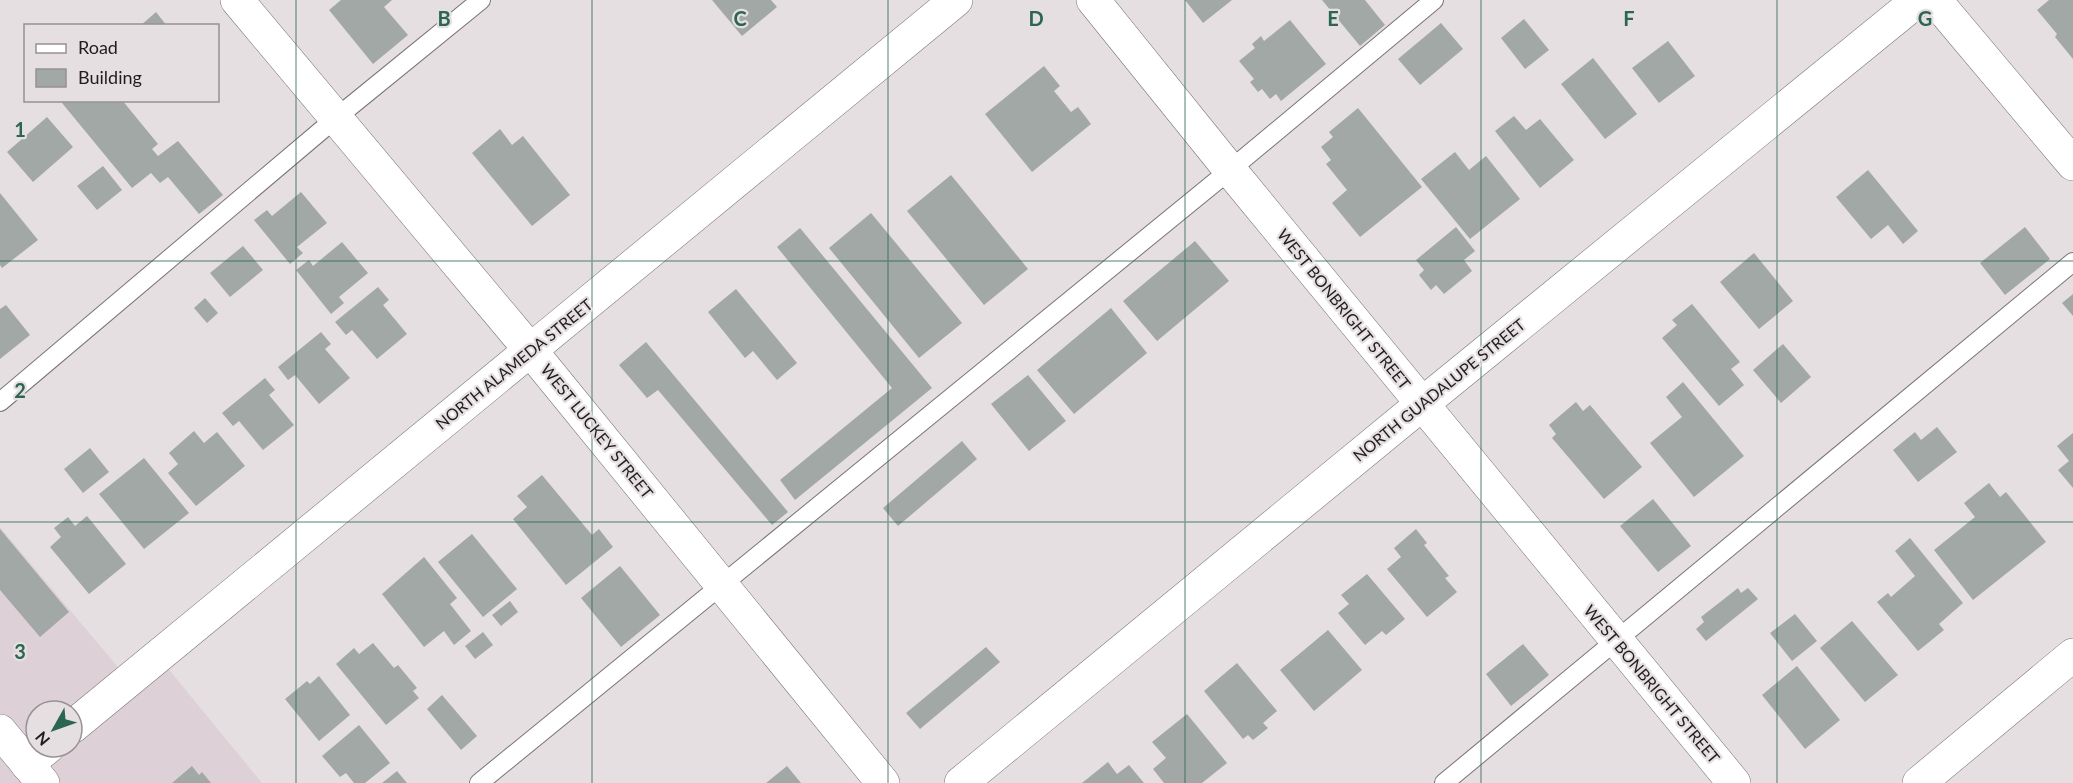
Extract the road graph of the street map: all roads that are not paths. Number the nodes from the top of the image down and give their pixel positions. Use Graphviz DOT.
graph roads {
  1 [pos="237,0"];
  2 [pos="481,0"];
  3 [pos="956,0"];
  4 [pos="1093,0"];
  5 [pos="1434,0"];
  6 [pos="1918,0"];
  7 [pos="1935,0"];
  8 [pos="336,118"];
  9 [pos="2073,164"];
  10 [pos="1230,170"];
  11 [pos="2073,262"];
  12 [pos="531,351"];
  13 [pos="0,402"];
  14 [pos="1422,404"];
  15 [pos="723,584"];
  16 [pos="1616,640"];
  17 [pos="2073,655"];
  18 [pos="84,717"];
  19 [pos="0,731"];
  20 [pos="39,765"];
  21 [pos="479,783"];
  22 [pos="883,783"];
  23 [pos="961,783"];
  24 [pos="1444,783"];
  25 [pos="1734,783"];
  26 [pos="1919,783"];
  1 -- 8 [label="street, WEST LUCKEY STREET"];
  2 -- 8 [label="lane"];
  3 -- 12 [label="street, NORTH ALAMEDA STREET"];
  4 -- 10 [label="street, WEST BONBRIGHT STREET"];
  5 -- 10 [label="lane"];
  6 -- 14 [label="street, NORTH GUADALUPE STREET"];
  7 -- 9 [label="street"];
  8 -- 12 [label="street, WEST LUCKEY STREET"];
  8 -- 13 [label="lane"];
  10 -- 14 [label="street, WEST BONBRIGHT STREET"];
  10 -- 15 [label="lane"];
  11 -- 16 [label="lane"];
  12 -- 15 [label="street, WEST LUCKEY STREET"];
  12 -- 18 [label="street, NORTH ALAMEDA STREET"];
  14 -- 16 [label="street, WEST BONBRIGHT STREET"];
  14 -- 23 [label="street, NORTH GUADALUPE STREET"];
  15 -- 21 [label="lane"];
  15 -- 22 [label="street, WEST LUCKEY STREET"];
  16 -- 24 [label="lane"];
  16 -- 25 [label="street, WEST BONBRIGHT STREET"];
  17 -- 26 [label="street"];
  19 -- 20 [label="street"];
}
